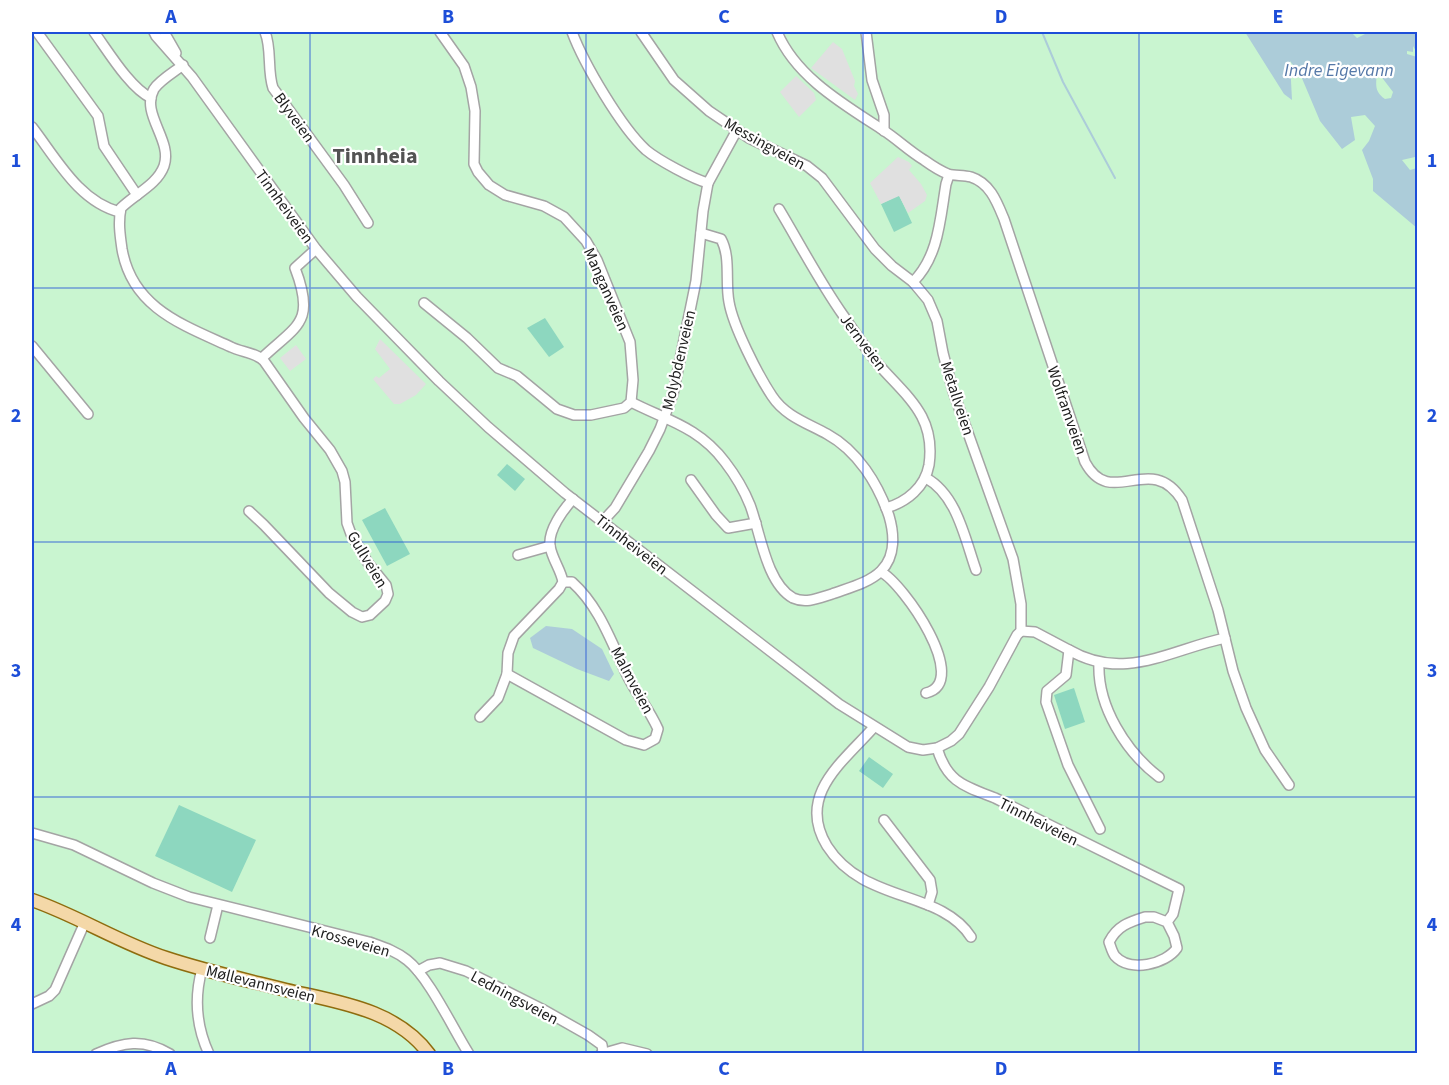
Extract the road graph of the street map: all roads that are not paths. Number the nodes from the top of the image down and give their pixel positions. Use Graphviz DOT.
graph roads {
  1 [pos="37,32"];
  2 [pos="94,32"];
  3 [pos="154,32"];
  4 [pos="164,32"];
  5 [pos="264,32"];
  6 [pos="440,32"];
  7 [pos="572,32"];
  8 [pos="641,32"];
  9 [pos="777,32"];
  10 [pos="866,32"];
  11 [pos="183,65"];
  12 [pos="152,98"];
  13 [pos="32,127"];
  14 [pos="737,130"];
  15 [pos="884,131"];
  16 [pos="950,175"];
  17 [pos="708,183"];
  18 [pos="136,195"];
  19 [pos="779,209"];
  20 [pos="120,212"];
  21 [pos="368,223"];
  22 [pos="701,233"];
  23 [pos="316,249"];
  24 [pos="913,282"];
  25 [pos="424,303"];
  26 [pos="32,346"];
  27 [pos="262,358"];
  28 [pos="631,402"];
  29 [pos="87,414"];
  30 [pos="665,416"];
  31 [pos="926,478"];
  32 [pos="691,480"];
  33 [pos="573,499"];
  34 [pos="886,508"];
  35 [pos="249,511"];
  36 [pos="603,521"];
  37 [pos="756,523"];
  38 [pos="550,546"];
  39 [pos="519,555"];
  40 [pos="976,570"];
  41 [pos="881,572"];
  42 [pos="563,582"];
  43 [pos="1021,631"];
  44 [pos="1225,638"];
  45 [pos="1069,650"];
  46 [pos="1099,663"];
  47 [pos="507,674"];
  48 [pos="926,693"];
  49 [pos="480,717"];
  50 [pos="874,727"];
  51 [pos="937,748"];
  52 [pos="1159,777"];
  53 [pos="1289,785"];
  54 [pos="884,820"];
  55 [pos="1100,829"];
  56 [pos="32,833"];
  57 [pos="32,900"];
  58 [pos="218,905"];
  59 [pos="928,905"];
  60 [pos="85,922"];
  61 [pos="1167,922"];
  62 [pos="971,937"];
  63 [pos="210,938"];
  64 [pos="202,969"];
  65 [pos="418,971"];
  66 [pos="32,1004"];
  67 [pos="149,1050"];
  68 [pos="96,1053"];
  69 [pos="170,1053"];
  70 [pos="210,1053"];
  71 [pos="429,1053"];
  72 [pos="469,1053"];
  73 [pos="602,1053"];
  74 [pos="648,1053"];
  1 -- 18 [label="street"];
  2 -- 12 [label="street"];
  3 -- 11 [label="street, Tinnheiveien"];
  4 -- 11 [label="street, Tinnheiveien"];
  5 -- 21 [label="street, Blyveien"];
  6 -- 28 [label="street, Manganveien"];
  7 -- 17 [label="street"];
  8 -- 14 [label="street, Messingveien"];
  9 -- 15 [label="street, Wolframveien"];
  10 -- 15 [label="street"];
  11 -- 12 [label="street"];
  11 -- 23 [label="street, Tinnheiveien"];
  12 -- 18 [label="street"];
  13 -- 20 [label="street"];
  14 -- 17 [label="street, Molybdenveien"];
  14 -- 24 [label="street, Messingveien"];
  15 -- 16 [label="street, Wolframveien"];
  16 -- 24 [label="street"];
  16 -- 44 [label="street, Wolframveien"];
  17 -- 22 [label="street, Molybdenveien"];
  18 -- 20 [label="street"];
  19 -- 31 [label="street, Jernveien"];
  20 -- 27 [label="street"];
  22 -- 30 [label="street, Molybdenveien"];
  22 -- 34 [label="street"];
  23 -- 27 [label="street"];
  23 -- 33 [label="street, Tinnheiveien"];
  24 -- 43 [label="street, Metallveien"];
  25 -- 28 [label="street"];
  26 -- 29 [label="street"];
  27 -- 35 [label="street, Gullveien"];
  28 -- 30 [label="street"];
  30 -- 36 [label="street, Molybdenveien"];
  30 -- 37 [label="street"];
  31 -- 34 [label="street"];
  31 -- 40 [label="street"];
  32 -- 37 [label="street"];
  33 -- 36 [label="street, Tinnheiveien"];
  33 -- 38 [label="street"];
  34 -- 41 [label="street"];
  36 -- 50 [label="street, Tinnheiveien"];
  37 -- 41 [label="street"];
  38 -- 39 [label="street"];
  38 -- 42 [label="street"];
  41 -- 48 [label="street"];
  42 -- 47 [label="street"];
  42 -- 47 [label="street, Malmveien"];
  43 -- 45 [label="street"];
  43 -- 51 [label="street"];
  44 -- 46 [label="street"];
  44 -- 53 [label="street, Wolframveien"];
  45 -- 46 [label="street"];
  45 -- 55 [label="street"];
  46 -- 52 [label="street"];
  47 -- 49 [label="street"];
  50 -- 51 [label="street, Tinnheiveien"];
  50 -- 59 [label="street"];
  51 -- 61 [label="street, Tinnheiveien"];
  54 -- 59 [label="street"];
  56 -- 58 [label="street, Krosseveien"];
  57 -- 60 [label="main road, Møllevannsveien"];
  58 -- 63 [label="street"];
  58 -- 65 [label="street, Krosseveien"];
  59 -- 62 [label="street"];
  60 -- 64 [label="main road, Møllevannsveien"];
  60 -- 66 [label="street"];
  61 -- 61 [label="street"];
  64 -- 70 [label="street"];
  64 -- 71 [label="main road, Møllevannsveien"];
  65 -- 72 [label="street, Krosseveien"];
  65 -- 73 [label="street, Ledningsveien"];
  67 -- 68 [label="street"];
  67 -- 69 [label="street"];
  73 -- 74 [label="street"];
}
